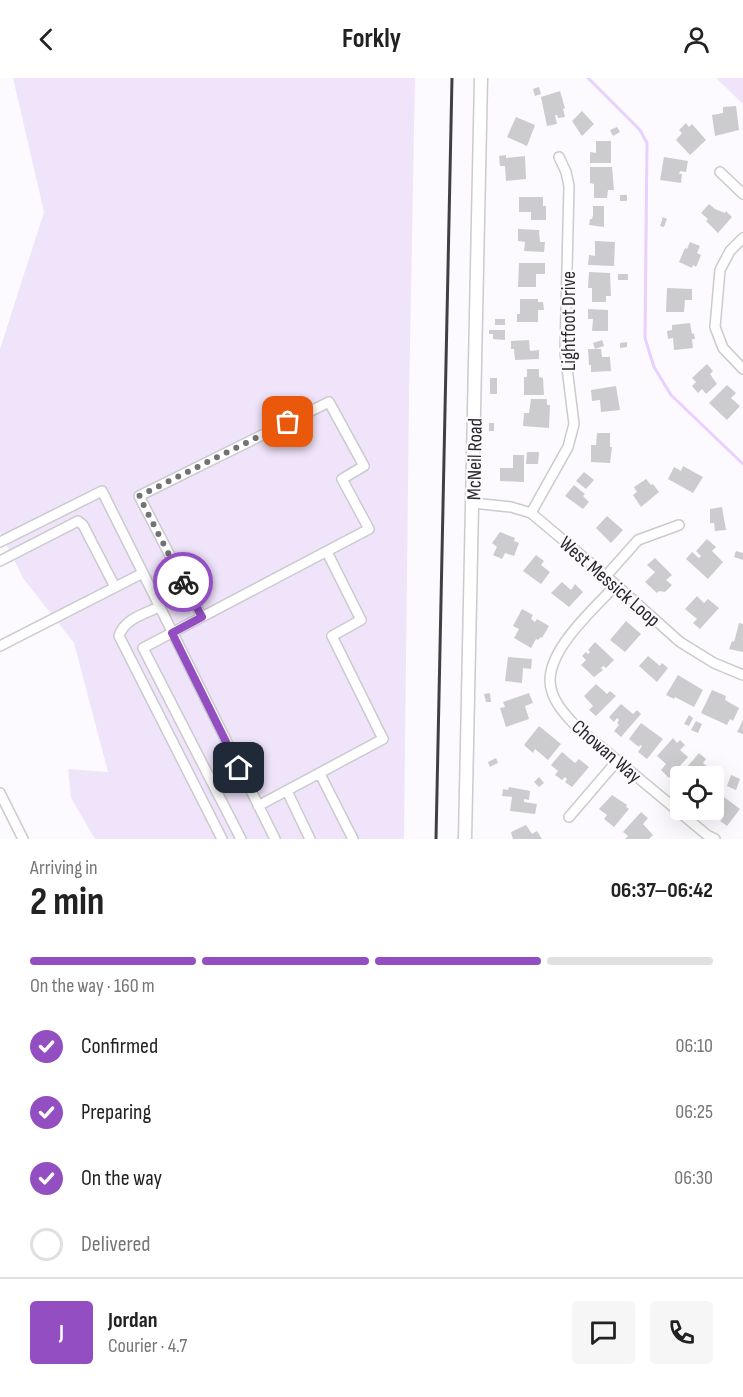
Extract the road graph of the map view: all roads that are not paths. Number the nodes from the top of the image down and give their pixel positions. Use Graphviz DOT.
graph roads {
  1 [pos="481,78"];
  2 [pos="559,157"];
  3 [pos="720,172"];
  4 [pos="743,195"];
  5 [pos="743,238"];
  6 [pos="743,369"];
  7 [pos="472,503"];
  8 [pos="531,513"];
  9 [pos="679,525"];
  10 [pos="0,542"];
  11 [pos="327,552"];
  12 [pos="0,561"];
  13 [pos="143,573"];
  14 [pos="606,576"];
  15 [pos="616,585"];
  16 [pos="115,587"];
  17 [pos="159,607"];
  18 [pos="202,617"];
  19 [pos="172,633"];
  20 [pos="0,646"];
  21 [pos="743,675"];
  22 [pos="617,761"];
  23 [pos="320,774"];
  24 [pos="287,791"];
  25 [pos="0,793"];
  26 [pos="258,806"];
  27 [pos="4,813"];
  28 [pos="569,817"];
  29 [pos="23,839"];
  30 [pos="222,839"];
  31 [pos="241,839"];
  32 [pos="275,839"];
  33 [pos="309,839"];
  34 [pos="353,839"];
  35 [pos="465,839"];
  36 [pos="715,839"];
  1 -- 7 [label="main road, McNeil Road"];
  2 -- 8 [label="street, Lightfoot Drive"];
  3 -- 4 [label="street"];
  5 -- 6 [label="street"];
  7 -- 8 [label="street, West Messick Loop"];
  7 -- 35 [label="main road, McNeil Road"];
  8 -- 14 [label="street, West Messick Loop"];
  9 -- 14 [label="street"];
  10 -- 13 [label="street"];
  11 -- 18 [label="street"];
  11 -- 18 [label="street"];
  11 -- 23 [label="street"];
  12 -- 16 [label="street"];
  13 -- 16 [label="street"];
  13 -- 17 [label="street"];
  14 -- 15 [label="street, West Messick Loop"];
  15 -- 21 [label="street, West Messick Loop"];
  15 -- 22 [label="street, Chowan Way"];
  16 -- 20 [label="street"];
  17 -- 19 [label="street"];
  17 -- 30 [label="street"];
  18 -- 19 [label="street"];
  19 -- 26 [label="street"];
  19 -- 31 [label="street"];
  22 -- 28 [label="street"];
  22 -- 36 [label="street, Chowan Way"];
  23 -- 24 [label="street"];
  23 -- 34 [label="street"];
  24 -- 26 [label="street"];
  24 -- 33 [label="street"];
  25 -- 27 [label="street"];
  26 -- 32 [label="street"];
  27 -- 29 [label="street"];
}
